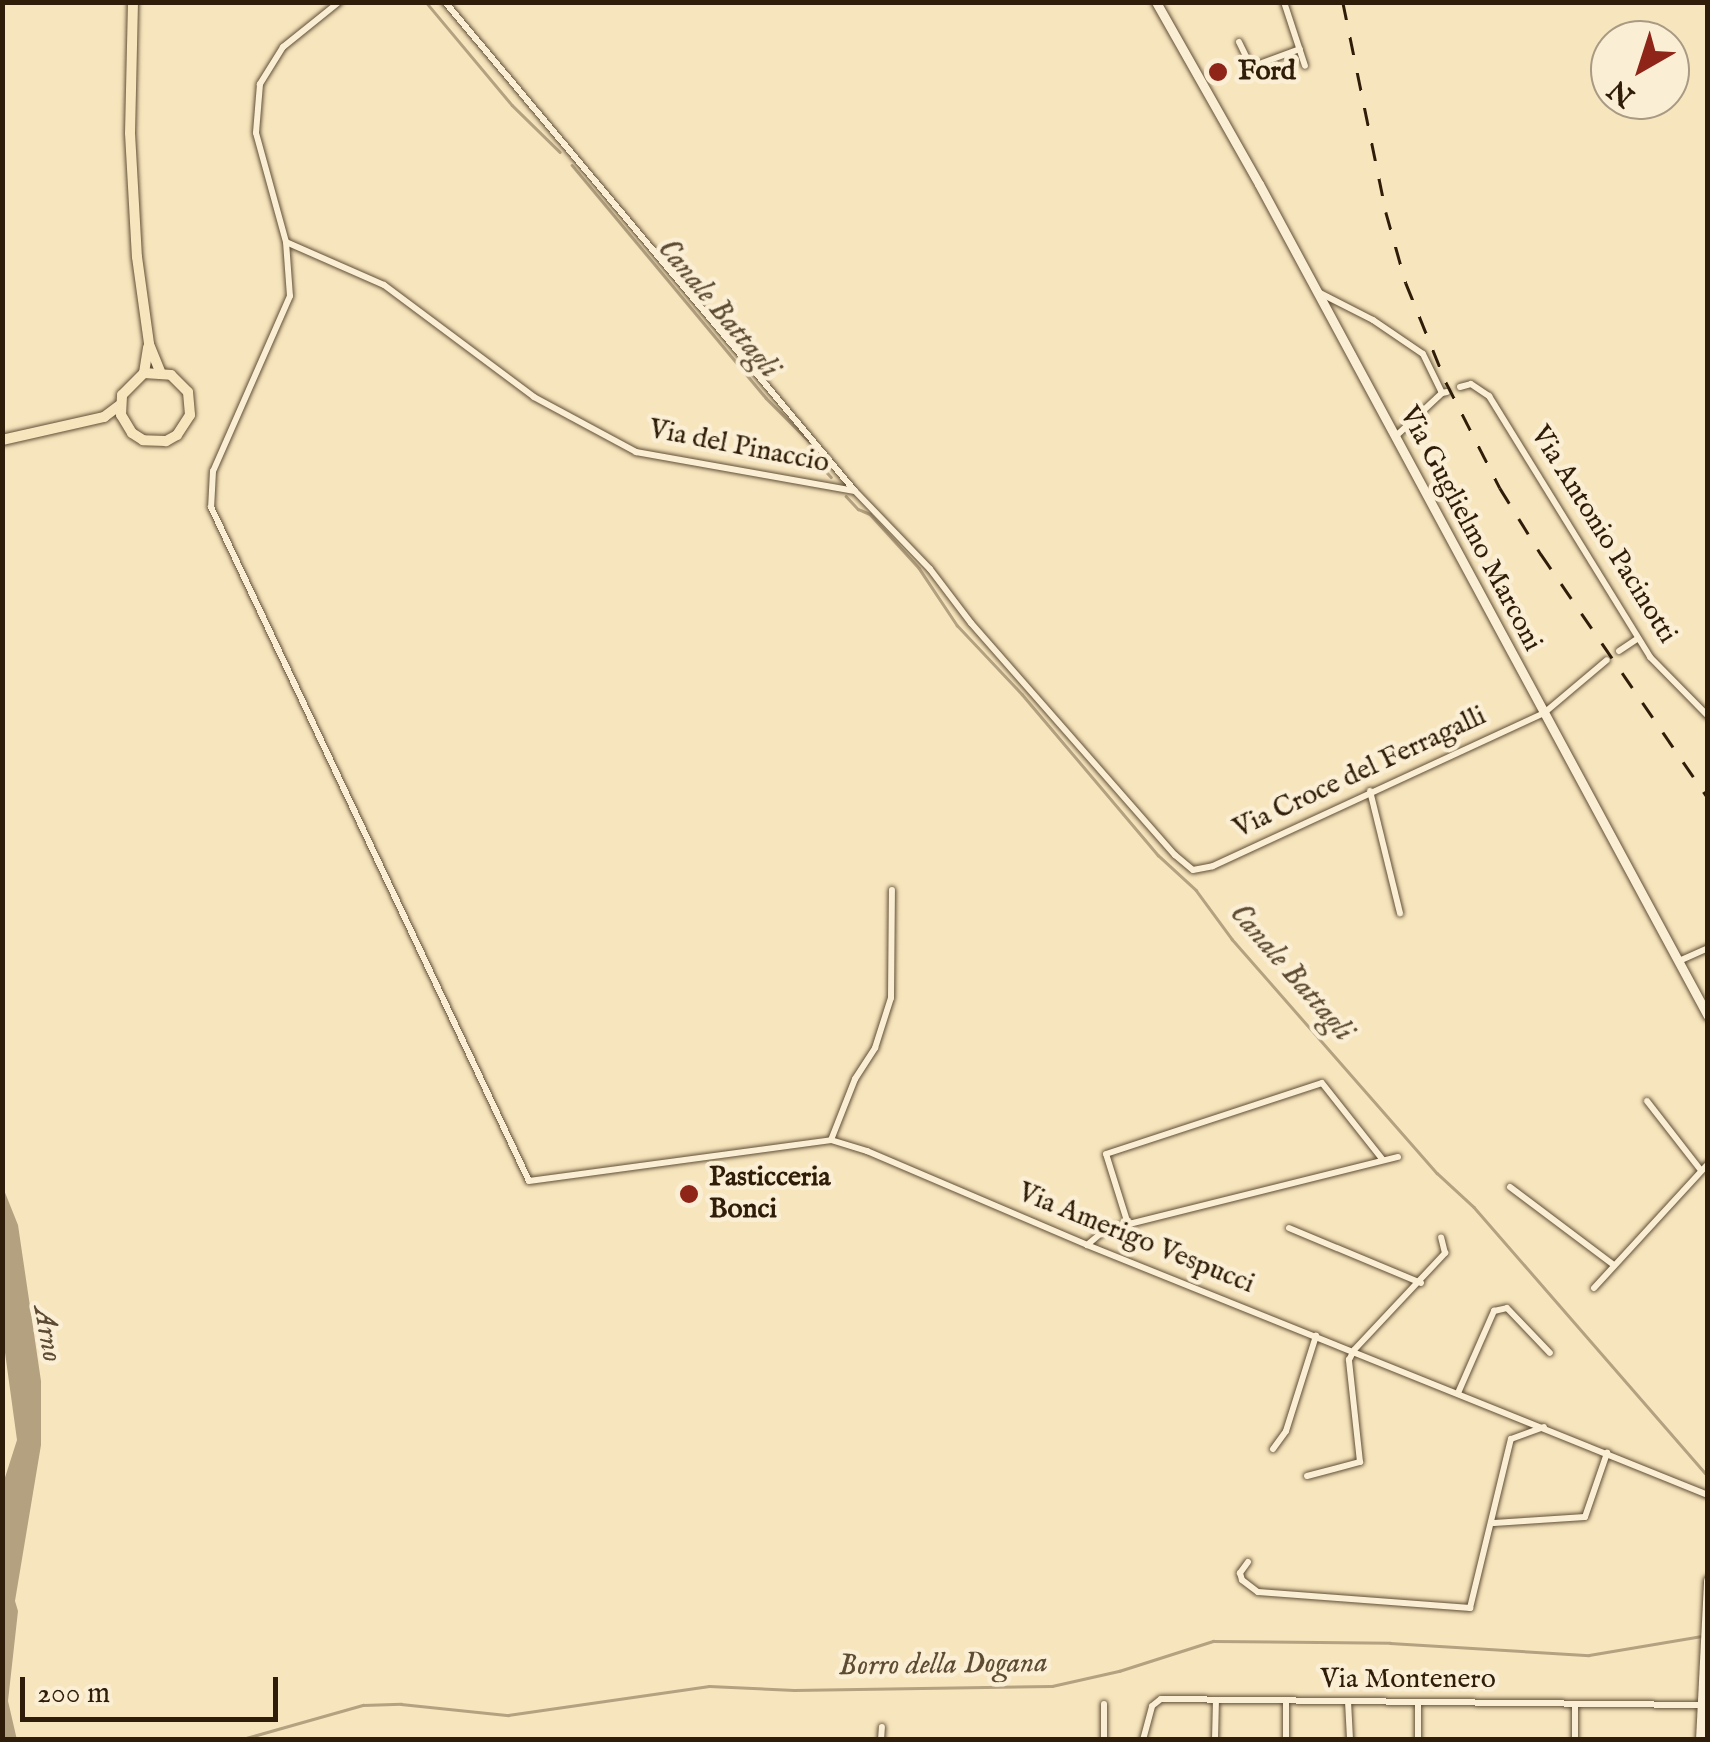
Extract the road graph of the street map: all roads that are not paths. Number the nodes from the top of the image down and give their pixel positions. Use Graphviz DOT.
graph roads {
  1 [pos="133,2"];
  2 [pos="339,2"];
  3 [pos="444,2"];
  4 [pos="1156,2"];
  5 [pos="1284,2"];
  6 [pos="1239,42"];
  7 [pos="1300,49"];
  8 [pos="1306,66"];
  9 [pos="286,242"];
  10 [pos="1316,292"];
  11 [pos="149,344"];
  12 [pos="160,372"];
  13 [pos="144,373"];
  14 [pos="1460,386"];
  15 [pos="120,405"];
  16 [pos="104,417"];
  17 [pos="125,424"];
  18 [pos="1395,437"];
  19 [pos="9,439"];
  20 [pos="855,491"];
  21 [pos="1638,638"];
  22 [pos="1619,651"];
  23 [pos="1607,660"];
  24 [pos="1544,713"];
  25 [pos="1708,716"];
  26 [pos="1370,790"];
  27 [pos="1194,870"];
  28 [pos="892,890"];
  29 [pos="1400,913"];
  30 [pos="1708,948"];
  31 [pos="1680,960"];
  32 [pos="1708,1016"];
  33 [pos="1646,1101"];
  34 [pos="831,1140"];
  35 [pos="1398,1157"];
  36 [pos="1383,1160"];
  37 [pos="1708,1164"];
  38 [pos="1700,1169"];
  39 [pos="1510,1186"];
  40 [pos="1128,1224"];
  41 [pos="1289,1228"];
  42 [pos="1441,1237"];
  43 [pos="1086,1245"];
  44 [pos="1614,1265"];
  45 [pos="1422,1283"];
  46 [pos="1594,1288"];
  47 [pos="1316,1336"];
  48 [pos="1354,1350"];
  49 [pos="1550,1354"];
  50 [pos="1458,1393"];
  51 [pos="1545,1427"];
  52 [pos="1273,1449"];
  53 [pos="1607,1453"];
  54 [pos="1307,1476"];
  55 [pos="1708,1495"];
  56 [pos="1493,1524"];
  57 [pos="1248,1562"];
  58 [pos="1708,1580"];
  59 [pos="1216,1700"];
  60 [pos="1348,1700"];
  61 [pos="1418,1702"];
  62 [pos="1286,1703"];
  63 [pos="1104,1704"];
  64 [pos="1576,1704"];
  65 [pos="1703,1705"];
  66 [pos="882,1727"];
  67 [pos="881,1740"];
  68 [pos="1104,1740"];
  69 [pos="1144,1740"];
  70 [pos="1215,1740"];
  71 [pos="1286,1740"];
  72 [pos="1350,1740"];
  73 [pos="1418,1740"];
  74 [pos="1575,1740"];
  75 [pos="1700,1740"];
  1 -- 11 [label="main road"];
  2 -- 9 [label="street"];
  3 -- 20 [label="street"];
  4 -- 10 [label="street, Via Guglielmo Marconi"];
  5 -- 7 [label="street"];
  6 -- 7 [label="street"];
  7 -- 8 [label="street"];
  9 -- 20 [label="street, Via del Pinaccio"];
  9 -- 34 [label="street, Via Amerigo Vespucci"];
  10 -- 18 [label="street, Via Guglielmo Marconi"];
  10 -- 18 [label="street"];
  11 -- 12 [label="main road"];
  11 -- 13 [label="main road"];
  12 -- 13 [label="main road"];
  12 -- 17 [label="main road"];
  13 -- 15 [label="main road"];
  14 -- 21 [label="street, Via Antonio Pacinotti"];
  15 -- 16 [label="main road"];
  15 -- 17 [label="main road"];
  16 -- 17 [label="main road"];
  16 -- 19 [label="main road"];
  18 -- 24 [label="street, Via Guglielmo Marconi"];
  20 -- 27 [label="street, Via del Pinaccio"];
  21 -- 22 [label="street"];
  21 -- 25 [label="street, Via Antonio Pacinotti"];
  23 -- 24 [label="street, Via Croce del Ferragalli"];
  24 -- 26 [label="street, Via Croce del Ferragalli"];
  24 -- 31 [label="street, Via Guglielmo Marconi"];
  26 -- 27 [label="street, Via Croce del Ferragalli"];
  26 -- 29 [label="street"];
  28 -- 34 [label="street"];
  30 -- 31 [label="street"];
  31 -- 32 [label="street, Via Guglielmo Marconi"];
  33 -- 38 [label="street"];
  34 -- 43 [label="street, Via Amerigo Vespucci"];
  35 -- 36 [label="street"];
  36 -- 40 [label="street"];
  36 -- 40 [label="street"];
  37 -- 38 [label="street"];
  38 -- 44 [label="street"];
  39 -- 44 [label="street"];
  40 -- 43 [label="street"];
  41 -- 45 [label="street"];
  42 -- 45 [label="street"];
  43 -- 47 [label="street, Via Amerigo Vespucci"];
  44 -- 46 [label="street"];
  45 -- 48 [label="street"];
  47 -- 48 [label="street, Via Amerigo Vespucci"];
  47 -- 52 [label="street"];
  48 -- 50 [label="street, Via Amerigo Vespucci"];
  48 -- 54 [label="street"];
  49 -- 50 [label="street"];
  50 -- 51 [label="street, Via Amerigo Vespucci"];
  51 -- 53 [label="street, Via Amerigo Vespucci"];
  51 -- 56 [label="street"];
  53 -- 55 [label="street, Via Amerigo Vespucci"];
  53 -- 56 [label="street"];
  56 -- 57 [label="street"];
  58 -- 65 [label="street"];
  59 -- 62 [label="street, Via Montenero"];
  59 -- 69 [label="street, Via Montenero"];
  59 -- 70 [label="street"];
  60 -- 61 [label="street, Via Montenero"];
  60 -- 62 [label="street, Via Montenero"];
  60 -- 72 [label="street"];
  61 -- 64 [label="street, Via Montenero"];
  61 -- 73 [label="street"];
  62 -- 71 [label="street"];
  63 -- 68 [label="street"];
  64 -- 65 [label="street, Via Montenero"];
  64 -- 74 [label="street"];
  65 -- 75 [label="street"];
  66 -- 67 [label="street"];
}
